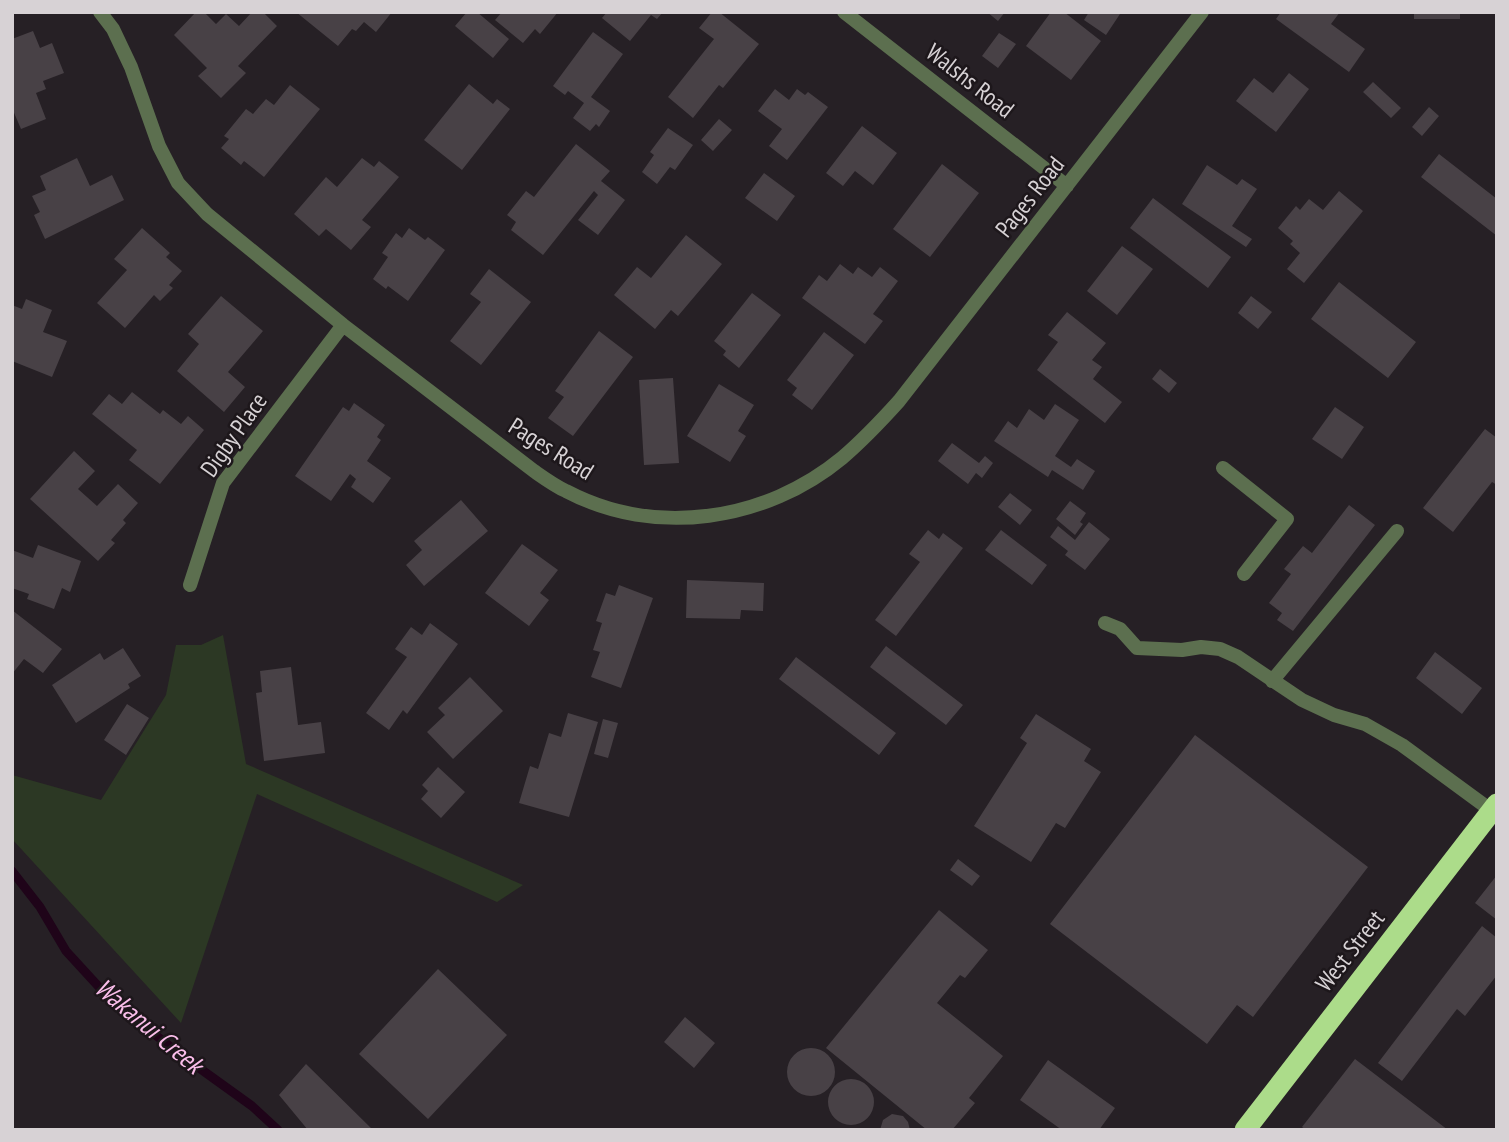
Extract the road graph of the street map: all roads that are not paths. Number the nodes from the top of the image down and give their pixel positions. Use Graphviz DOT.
graph roads {
  1 [pos="100,12"];
  2 [pos="844,12"];
  3 [pos="1202,12"];
  4 [pos="1067,186"];
  5 [pos="344,325"];
  6 [pos="1223,468"];
  7 [pos="1397,531"];
  8 [pos="1244,574"];
  9 [pos="190,585"];
  10 [pos="1105,624"];
  11 [pos="1272,681"];
  12 [pos="1494,808"];
  13 [pos="1245,1130"];
  1 -- 5 [label="street, Pages Road"];
  2 -- 4 [label="street, Walshs Road"];
  3 -- 4 [label="street, Pages Road"];
  4 -- 5 [label="street, Pages Road"];
  5 -- 9 [label="street, Digby Place"];
  6 -- 8 [label="street"];
  7 -- 11 [label="street"];
  10 -- 11 [label="street"];
  11 -- 12 [label="street"];
  12 -- 13 [label="highway, West Street"];
}
